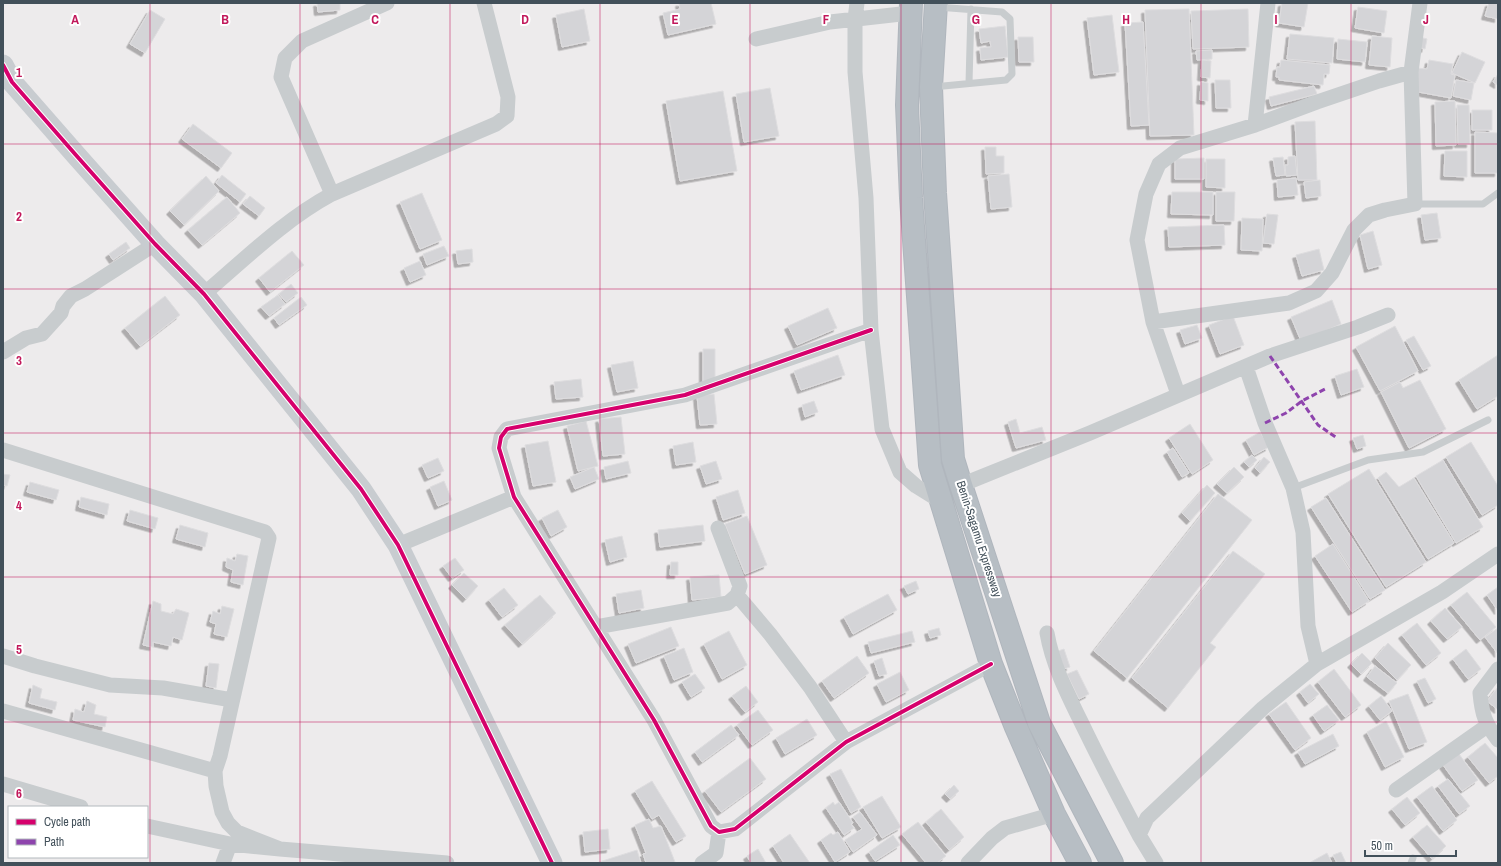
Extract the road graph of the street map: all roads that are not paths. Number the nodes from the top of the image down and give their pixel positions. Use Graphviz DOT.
graph roads {
  1 [pos="387,3"];
  2 [pos="484,3"];
  3 [pos="857,3"];
  4 [pos="1268,3"];
  5 [pos="1420,3"];
  6 [pos="935,5"];
  7 [pos="910,8"];
  8 [pos="971,9"];
  9 [pos="855,19"];
  10 [pos="756,39"];
  11 [pos="3,65"];
  12 [pos="1411,72"];
  13 [pos="969,83"];
  14 [pos="931,87"];
  15 [pos="1256,125"];
  16 [pos="1498,193"];
  17 [pos="332,194"];
  18 [pos="1415,204"];
  19 [pos="155,244"];
  20 [pos="204,294"];
  21 [pos="1388,315"];
  22 [pos="1153,322"];
  23 [pos="871,330"];
  24 [pos="3,352"];
  25 [pos="1246,367"];
  26 [pos="1178,394"];
  27 [pos="1488,420"];
  28 [pos="3,450"];
  29 [pos="961,485"];
  30 [pos="1292,488"];
  31 [pos="514,497"];
  32 [pos="940,501"];
  33 [pos="718,528"];
  34 [pos="398,545"];
  35 [pos="1498,554"];
  36 [pos="737,595"];
  37 [pos="596,628"];
  38 [pos="1048,633"];
  39 [pos="3,656"];
  40 [pos="991,664"];
  41 [pos="1317,664"];
  42 [pos="1498,670"];
  43 [pos="232,700"];
  44 [pos="3,711"];
  45 [pos="1488,726"];
  46 [pos="1498,740"];
  47 [pos="846,742"];
  48 [pos="215,771"];
  49 [pos="3,784"];
  50 [pos="1396,790"];
  51 [pos="78,806"];
  52 [pos="1054,814"];
  53 [pos="228,823"];
  54 [pos="148,826"];
  55 [pos="719,832"];
  56 [pos="1139,835"];
  57 [pos="230,844"];
  58 [pos="280,849"];
  59 [pos="223,863"];
  60 [pos="447,863"];
  61 [pos="552,863"];
  62 [pos="702,863"];
  63 [pos="968,863"];
  64 [pos="1080,863"];
  65 [pos="1112,863"];
  66 [pos="1156,863"];
  1 -- 17 [label="street"];
  2 -- 17 [label="street"];
  3 -- 9 [label="street"];
  4 -- 15 [label="street"];
  5 -- 12 [label="street"];
  6 -- 8 [label="lane"];
  6 -- 14 [label="highway, Benin-Sagamu Expressway"];
  7 -- 9 [label="street"];
  7 -- 32 [label="highway"];
  8 -- 13 [label="lane"];
  8 -- 13 [label="lane"];
  9 -- 10 [label="street"];
  9 -- 23 [label="street"];
  11 -- 19 [label="street"];
  12 -- 15 [label="street"];
  12 -- 18 [label="street"];
  13 -- 14 [label="lane"];
  14 -- 29 [label="highway, Benin-Sagamu Expressway"];
  15 -- 22 [label="street"];
  16 -- 18 [label="lane"];
  17 -- 20 [label="street"];
  18 -- 22 [label="street"];
  19 -- 20 [label="street"];
  19 -- 24 [label="street"];
  20 -- 34 [label="street"];
  21 -- 25 [label="street"];
  22 -- 26 [label="street"];
  23 -- 31 [label="street"];
  23 -- 32 [label="street"];
  25 -- 26 [label="street"];
  25 -- 30 [label="street"];
  26 -- 29 [label="street"];
  27 -- 30 [label="lane"];
  28 -- 43 [label="street"];
  29 -- 65 [label="highway, Benin-Sagamu Expressway"];
  30 -- 41 [label="street"];
  31 -- 34 [label="street"];
  31 -- 37 [label="street"];
  32 -- 40 [label="highway"];
  33 -- 36 [label="street"];
  34 -- 61 [label="street"];
  35 -- 41 [label="street"];
  36 -- 37 [label="street"];
  36 -- 47 [label="street"];
  37 -- 55 [label="street"];
  38 -- 56 [label="street"];
  39 -- 43 [label="street"];
  40 -- 47 [label="street"];
  40 -- 52 [label="highway"];
  41 -- 56 [label="street"];
  42 -- 45 [label="street"];
  43 -- 48 [label="street"];
  44 -- 48 [label="street"];
  45 -- 46 [label="street"];
  45 -- 50 [label="street"];
  47 -- 55 [label="street"];
  48 -- 53 [label="street"];
  49 -- 51 [label="street"];
  52 -- 63 [label="street"];
  52 -- 64 [label="highway"];
  53 -- 57 [label="lane"];
  53 -- 58 [label="street"];
  54 -- 57 [label="street"];
  55 -- 62 [label="street"];
  56 -- 66 [label="street"];
  57 -- 58 [label="street"];
  57 -- 59 [label="street"];
  58 -- 60 [label="street"];
}
